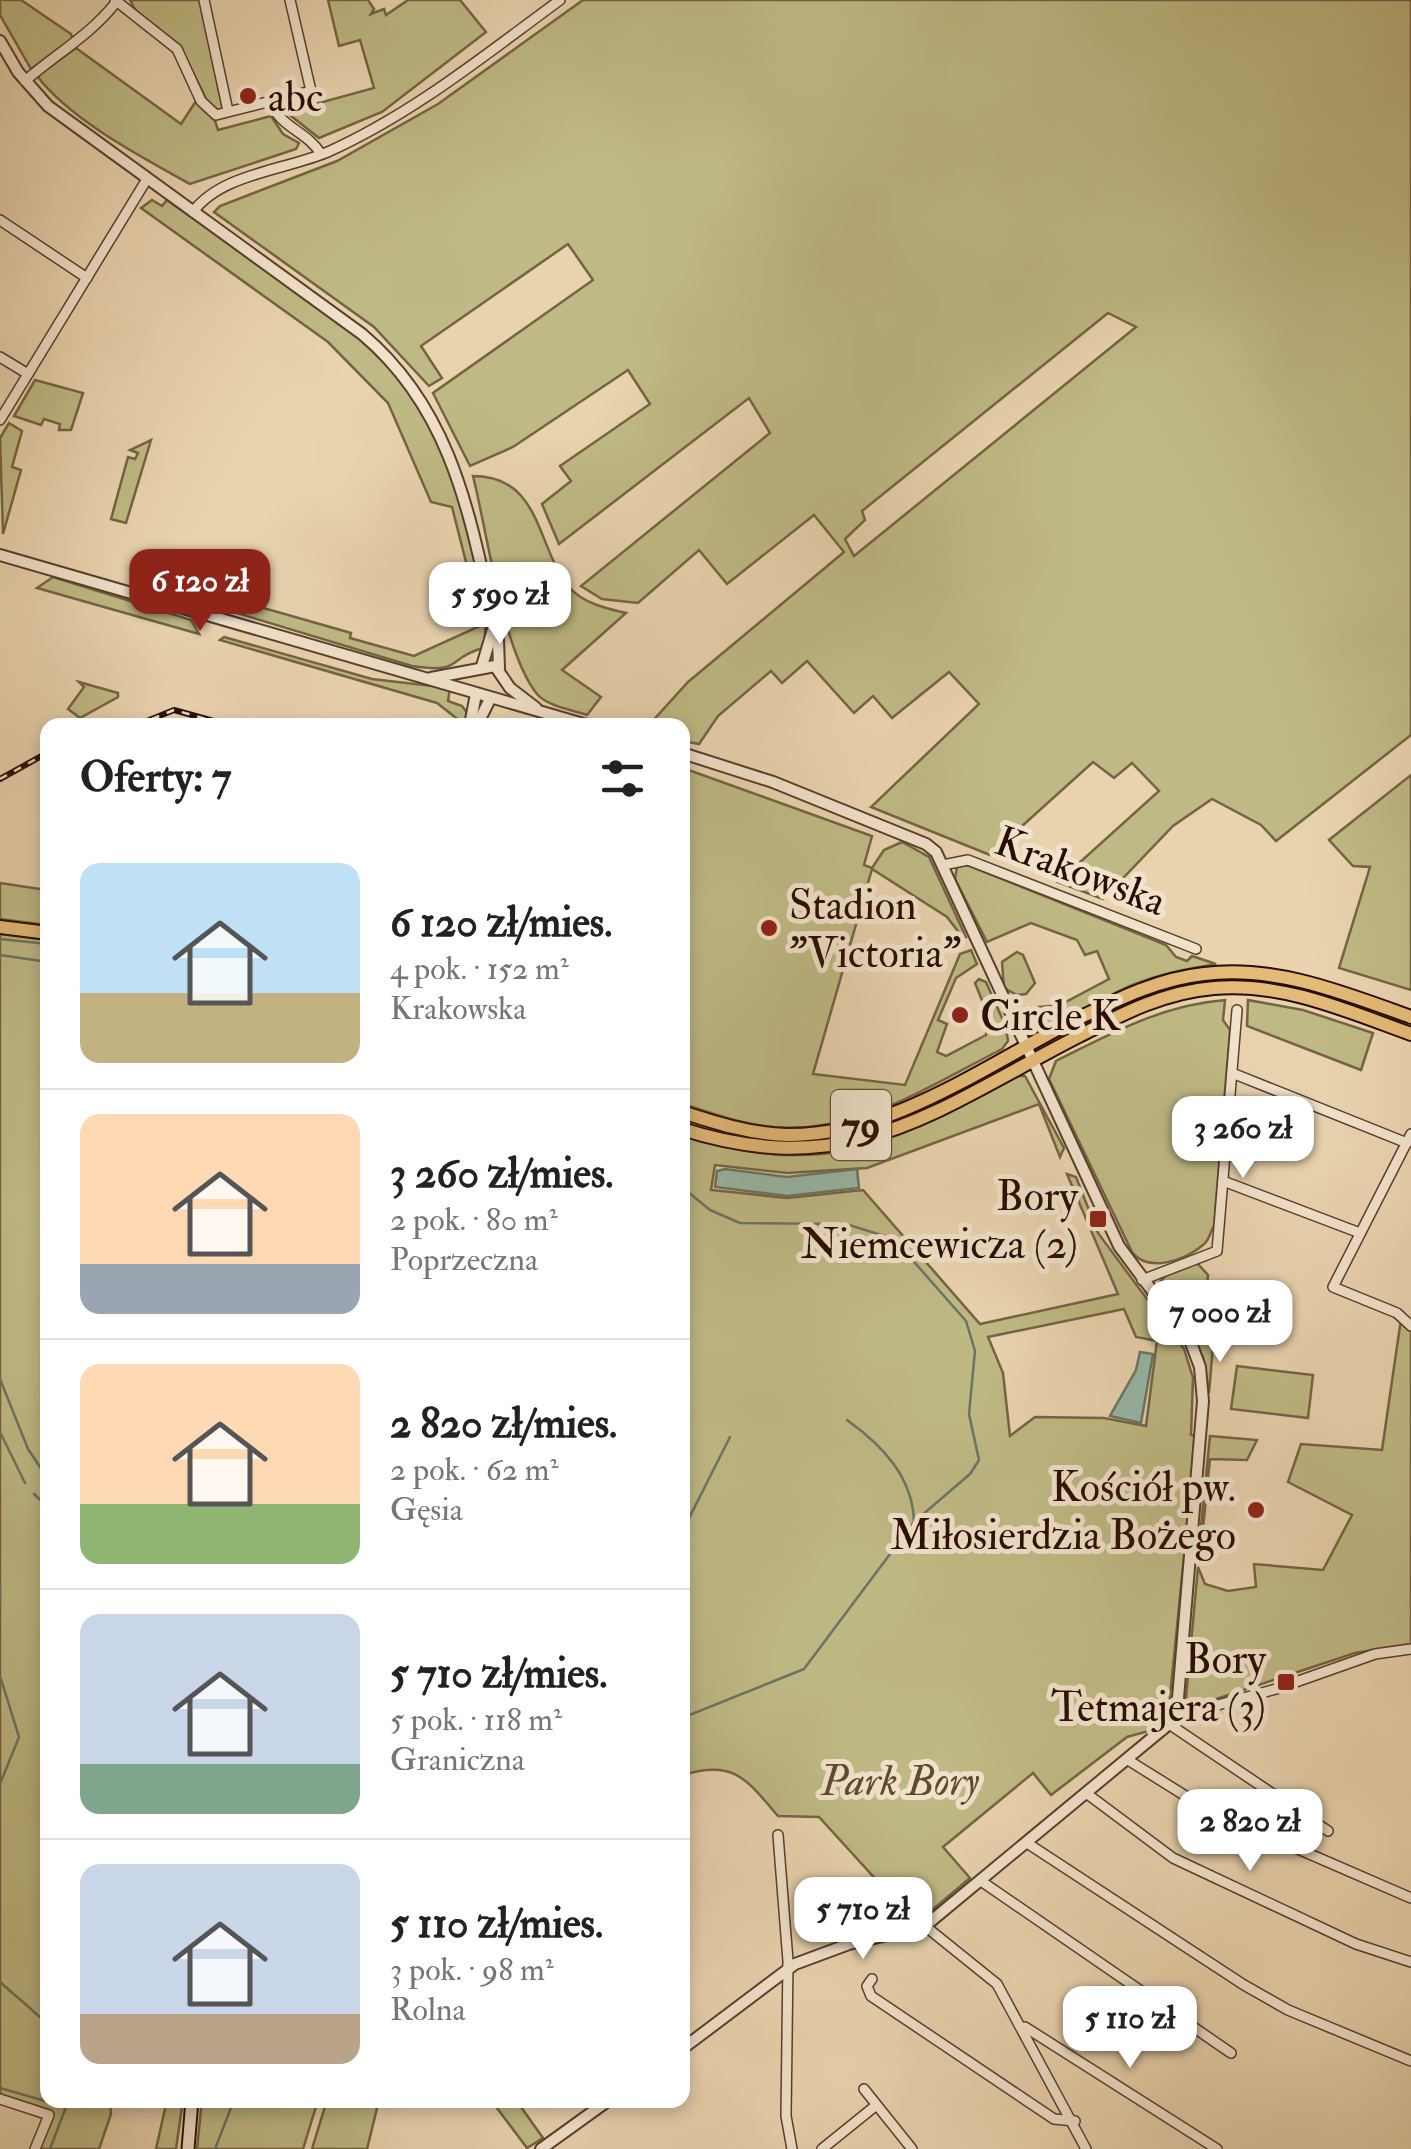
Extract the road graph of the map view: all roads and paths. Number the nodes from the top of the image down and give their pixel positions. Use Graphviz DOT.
graph roads {
  1 [pos="116,0"];
  2 [pos="204,0"];
  3 [pos="290,0"];
  4 [pos="560,0"];
  5 [pos="0,41"];
  6 [pos="25,80"];
  7 [pos="270,101"];
  8 [pos="228,111"];
  9 [pos="321,154"];
  10 [pos="148,178"];
  11 [pos="193,212"];
  12 [pos="0,220"];
  13 [pos="87,278"];
  14 [pos="0,358"];
  15 [pos="28,374"];
  16 [pos="0,420"];
  17 [pos="0,555"];
  18 [pos="494,625"];
  19 [pos="499,668"];
  20 [pos="478,669"];
  21 [pos="428,678"];
  22 [pos="505,683"];
  23 [pos="474,691"];
  24 [pos="493,698"];
  25 [pos="541,711"];
  26 [pos="473,718"];
  27 [pos="478,718"];
  28 [pos="564,718"];
  29 [pos="690,756"];
  30 [pos="943,865"];
  31 [pos="0,927"];
  32 [pos="40,932"];
  33 [pos="1196,949"];
  34 [pos="1237,1010"];
  35 [pos="1411,1017"];
  36 [pos="1411,1034"];
  37 [pos="1025,1046"];
  38 [pos="1031,1060"];
  39 [pos="1232,1073"];
  40 [pos="690,1114"];
  41 [pos="690,1131"];
  42 [pos="1409,1138"];
  43 [pos="1223,1181"];
  44 [pos="1360,1233"];
  45 [pos="1142,1280"];
  46 [pos="1411,1326"];
  47 [pos="1411,1650"];
  48 [pos="1172,1720"];
  49 [pos="1128,1760"];
  50 [pos="1086,1794"];
  51 [pos="1328,1831"];
  52 [pos="778,1835"];
  53 [pos="1026,1843"];
  54 [pos="981,1882"];
  55 [pos="1411,1898"];
  56 [pos="926,1926"];
  57 [pos="1411,1962"];
  58 [pos="788,1968"];
  59 [pos="872,1979"];
  60 [pos="1023,2026"];
  61 [pos="690,2043"];
  62 [pos="1231,2054"];
  63 [pos="1411,2062"];
  64 [pos="864,2090"];
  65 [pos="0,2099"];
  66 [pos="874,2107"];
  67 [pos="191,2108"];
  68 [pos="597,2108"];
  69 [pos="1074,2121"];
  70 [pos="908,2148"];
  71 [pos="35,2149"];
  72 [pos="185,2149"];
  73 [pos="541,2149"];
  74 [pos="792,2149"];
  75 [pos="822,2149"];
  76 [pos="1086,2149"];
  77 [pos="1218,2149"];
  1 -- 6 [label="street"];
  1 -- 8 [label="street"];
  2 -- 8 [label="street"];
  3 -- 7 [label="street"];
  4 -- 9 [label="street"];
  5 -- 6 [label="street"];
  6 -- 10 [label="street"];
  7 -- 8 [label="street"];
  7 -- 9 [label="street"];
  9 -- 11 [label="street"];
  10 -- 11 [label="street"];
  10 -- 13 [label="street"];
  11 -- 18 [label="street"];
  12 -- 13 [label="street"];
  13 -- 15 [label="street"];
  14 -- 15 [label="street"];
  15 -- 16 [label="street"];
  17 -- 21 [label="street"];
  18 -- 19 [label="street"];
  18 -- 20 [label="street"];
  19 -- 20 [label="street"];
  19 -- 22 [label="street"];
  20 -- 21 [label="street"];
  20 -- 23 [label="street"];
  21 -- 23 [label="street"];
  22 -- 24 [label="street"];
  22 -- 25 [label="street"];
  23 -- 24 [label="street"];
  23 -- 26 [label="street"];
  24 -- 25 [label="street"];
  24 -- 27 [label="street"];
  25 -- 28 [label="street"];
  29 -- 30 [label="street"];
  30 -- 33 [label="street, Krakowska"];
  30 -- 37 [label="street"];
  31 -- 32 [label="main road"];
  34 -- 39 [label="street"];
  35 -- 37 [label="main road, Krakowska / 79"];
  36 -- 38 [label="main road, 79"];
  37 -- 38 [label="street"];
  37 -- 40 [label="main road, 79"];
  38 -- 41 [label="main road, 79"];
  38 -- 45 [label="street"];
  39 -- 42 [label="street"];
  39 -- 43 [label="street"];
  42 -- 44 [label="street"];
  43 -- 44 [label="street"];
  43 -- 45 [label="street"];
  44 -- 46 [label="street"];
  45 -- 48 [label="street"];
  47 -- 48 [label="street"];
  48 -- 49 [label="street"];
  48 -- 51 [label="street"];
  49 -- 50 [label="street"];
  49 -- 55 [label="street"];
  50 -- 53 [label="street"];
  50 -- 57 [label="street"];
  52 -- 58 [label="street"];
  53 -- 54 [label="street"];
  53 -- 63 [label="street"];
  54 -- 56 [label="street"];
  54 -- 62 [label="street"];
  56 -- 58 [label="street"];
  56 -- 60 [label="street"];
  58 -- 61 [label="street"];
  58 -- 74 [label="street"];
  59 -- 69 [label="street"];
  60 -- 69 [label="street"];
  60 -- 77 [label="street"];
  64 -- 66 [label="street"];
  65 -- 71 [label="street"];
  66 -- 70 [label="street"];
  66 -- 75 [label="street"];
  67 -- 72 [label="main road"];
  68 -- 73 [label="street"];
  69 -- 76 [label="street"];
}
